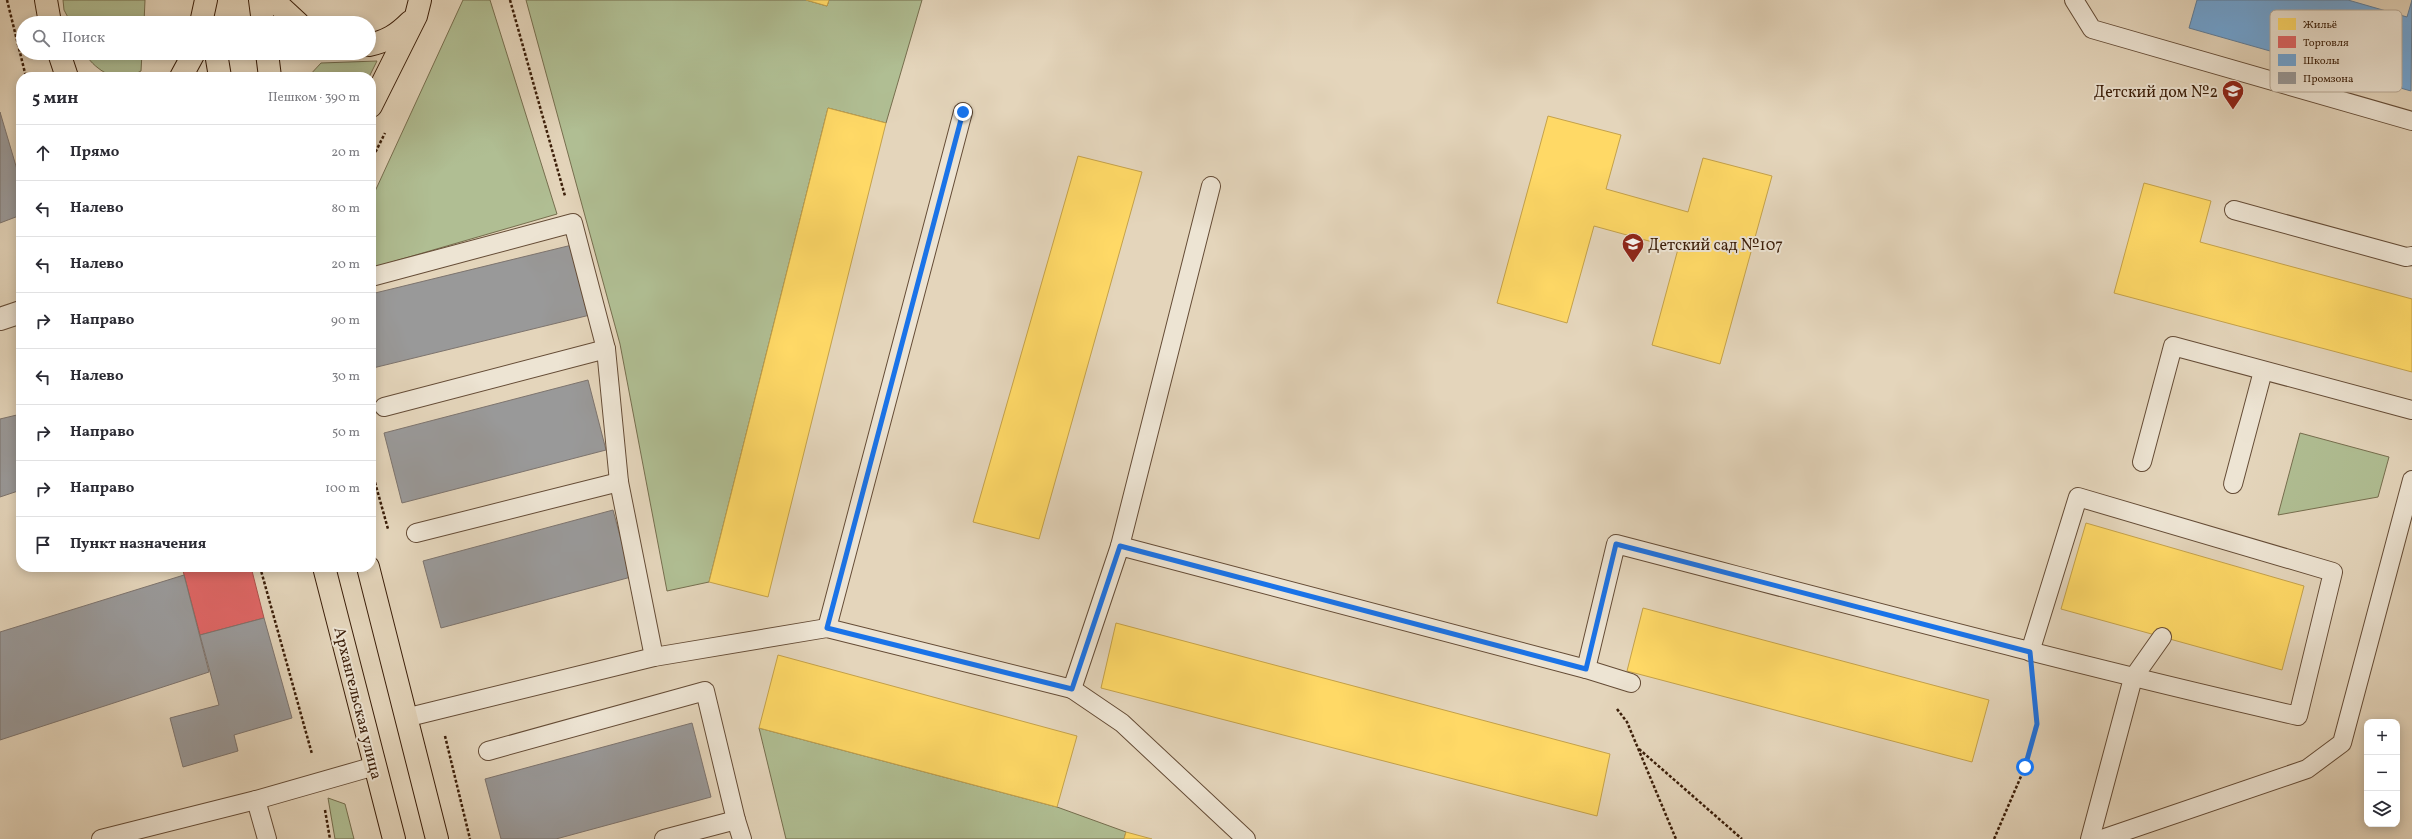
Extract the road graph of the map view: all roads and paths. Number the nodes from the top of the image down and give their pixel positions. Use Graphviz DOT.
graph roads {
  1 [pos="7,0"];
  2 [pos="46,0"];
  3 [pos="207,0"];
  4 [pos="260,0"];
  5 [pos="273,0"];
  6 [pos="510,0"];
  7 [pos="2074,0"];
  8 [pos="418,8"];
  9 [pos="49,16"];
  10 [pos="203,16"];
  11 [pos="210,16"];
  12 [pos="262,16"];
  13 [pos="290,16"];
  14 [pos="16,36"];
  15 [pos="376,43"];
  16 [pos="22,60"];
  17 [pos="61,60"];
  18 [pos="190,60"];
  19 [pos="217,60"];
  20 [pos="268,60"];
  21 [pos="25,72"];
  22 [pos="65,72"];
  23 [pos="184,72"];
  24 [pos="219,72"];
  25 [pos="269,72"];
  26 [pos="2270,80"];
  27 [pos="2311,92"];
  28 [pos="376,96"];
  29 [pos="963,112"];
  30 [pos="2412,121"];
  31 [pos="1211,186"];
  32 [pos="2234,210"];
  33 [pos="573,224"];
  34 [pos="2412,256"];
  35 [pos="376,276"];
  36 [pos="16,314"];
  37 [pos="0,319"];
  38 [pos="606,349"];
  39 [pos="2263,370"];
  40 [pos="384,406"];
  41 [pos="2412,410"];
  42 [pos="2142,462"];
  43 [pos="2412,480"];
  44 [pos="619,482"];
  45 [pos="2233,484"];
  46 [pos="416,533"];
  47 [pos="1120,546"];
  48 [pos="261,572"];
  49 [pos="325,572"];
  50 [pos="369,572"];
  51 [pos="827,628"];
  52 [pos="2162,637"];
  53 [pos="2030,652"];
  54 [pos="654,657"];
  55 [pos="1586,669"];
  56 [pos="2133,678"];
  57 [pos="1631,684"];
  58 [pos="1072,689"];
  59 [pos="1614,705"];
  60 [pos="405,718"];
  61 [pos="1638,748"];
  62 [pos="488,751"];
  63 [pos="375,766"];
  64 [pos="320,782"];
  65 [pos="256,800"];
  66 [pos="736,820"];
  67 [pos="101,839"];
  68 [pos="267,839"];
  69 [pos="394,839"];
  70 [pos="437,839"];
  71 [pos="664,839"];
  72 [pos="742,839"];
  73 [pos="1246,839"];
  74 [pos="1676,839"];
  75 [pos="1742,839"];
  76 [pos="1994,839"];
  77 [pos="2090,839"];
  78 [pos="2102,839"];
  1 -- 14 [label="path"];
  2 -- 9 [label="main road"];
  3 -- 10 [label="main road"];
  3 -- 11 [label="main road"];
  4 -- 12 [label="main road"];
  5 -- 13 [label="main road"];
  6 -- 33 [label="path"];
  7 -- 26 [label="lane"];
  8 -- 15 [label="main road"];
  8 -- 28 [label="main road"];
  16 -- 21 [label="path"];
  17 -- 22 [label="main road"];
  18 -- 23 [label="main road"];
  19 -- 24 [label="main road"];
  20 -- 25 [label="main road"];
  27 -- 30 [label="lane"];
  29 -- 51 [label="lane"];
  31 -- 47 [label="lane"];
  32 -- 34 [label="lane"];
  33 -- 35 [label="lane"];
  33 -- 38 [label="lane"];
  36 -- 37 [label="street"];
  38 -- 40 [label="lane"];
  38 -- 44 [label="lane"];
  39 -- 41 [label="lane"];
  39 -- 42 [label="lane"];
  39 -- 45 [label="lane"];
  43 -- 78 [label="lane"];
  44 -- 46 [label="lane"];
  44 -- 54 [label="lane"];
  47 -- 55 [label="lane"];
  47 -- 58 [label="lane"];
  48 -- 64 [label="path"];
  49 -- 63 [label="main road, Архангельская улица"];
  50 -- 60 [label="main road"];
  51 -- 54 [label="lane"];
  51 -- 58 [label="lane"];
  52 -- 56 [label="lane"];
  53 -- 55 [label="lane"];
  53 -- 56 [label="lane"];
  53 -- 56 [label="lane"];
  53 -- 76 [label="path"];
  54 -- 60 [label="lane"];
  55 -- 57 [label="lane"];
  56 -- 77 [label="lane"];
  58 -- 73 [label="lane"];
  59 -- 61 [label="path"];
  60 -- 70 [label="main road"];
  61 -- 74 [label="path"];
  61 -- 75 [label="path"];
  62 -- 66 [label="lane"];
  63 -- 64 [label="lane"];
  63 -- 69 [label="main road, Архангельская улица"];
  64 -- 65 [label="lane"];
  65 -- 67 [label="lane"];
  65 -- 68 [label="lane"];
  66 -- 71 [label="lane"];
  66 -- 72 [label="lane"];
}
